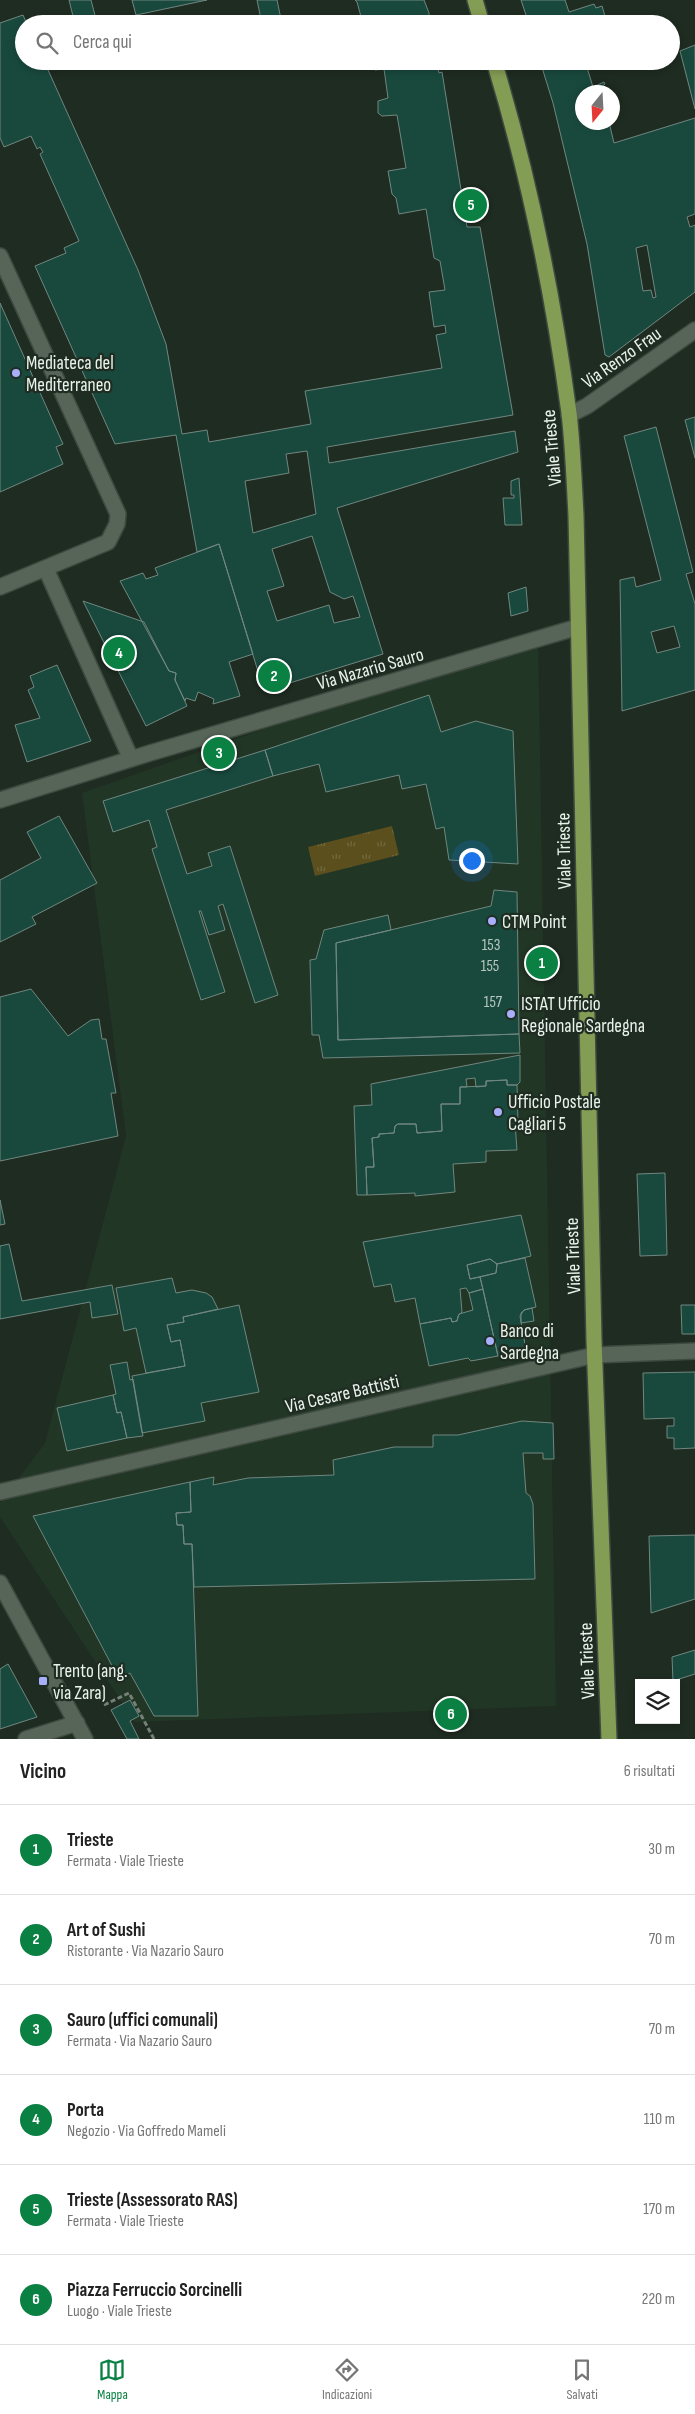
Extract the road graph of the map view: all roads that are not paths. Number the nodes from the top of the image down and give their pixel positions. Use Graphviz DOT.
graph roads {
  1 [pos="474,0"];
  2 [pos="479,15"];
  3 [pos="497,70"];
  4 [pos="0,256"];
  5 [pos="695,330"];
  6 [pos="569,415"];
  7 [pos="46,569"];
  8 [pos="0,587"];
  9 [pos="578,627"];
  10 [pos="131,759"];
  11 [pos="0,800"];
  12 [pos="695,1352"];
  13 [pos="595,1355"];
  14 [pos="0,1492"];
  15 [pos="0,1584"];
  16 [pos="76,1723"];
  17 [pos="26,1739"];
  18 [pos="85,1739"];
  19 [pos="609,1739"];
  1 -- 2 [label="main road"];
  3 -- 6 [label="main road, Viale Trieste"];
  4 -- 7 [label="street"];
  5 -- 6 [label="street, Via Renzo Frau"];
  6 -- 9 [label="main road, Viale Trieste"];
  7 -- 8 [label="street"];
  7 -- 10 [label="street"];
  9 -- 10 [label="street, Via Nazario Sauro"];
  9 -- 13 [label="main road, Viale Trieste"];
  10 -- 11 [label="street, Via Nazario Sauro"];
  12 -- 13 [label="street, Via Cesare Battisti"];
  13 -- 14 [label="street, Via Cesare Battisti"];
  13 -- 19 [label="main road, Viale Trieste"];
  15 -- 16 [label="street"];
  16 -- 17 [label="street"];
  16 -- 18 [label="street"];
}
